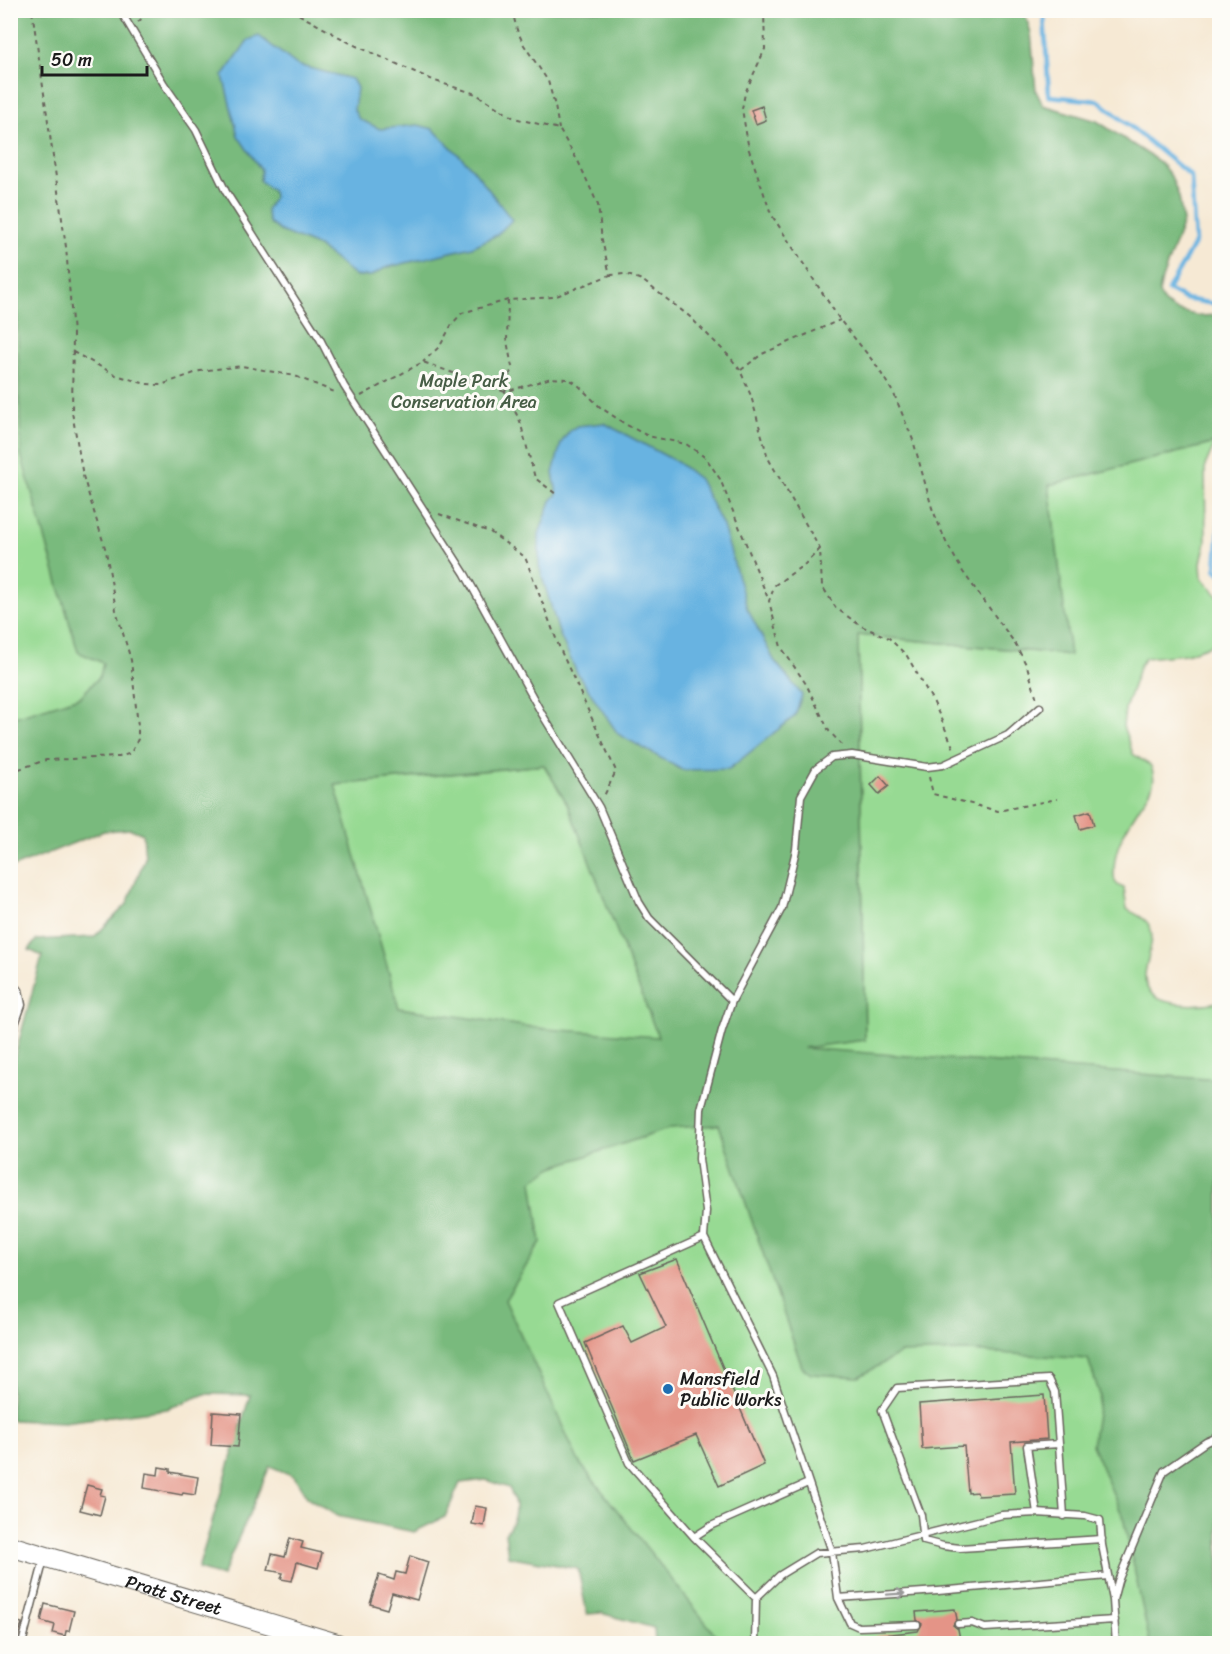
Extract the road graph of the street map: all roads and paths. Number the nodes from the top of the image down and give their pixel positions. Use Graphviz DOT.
graph roads {
  1 [pos="32,10"];
  2 [pos="120,10"];
  3 [pos="152,10"];
  4 [pos="291,10"];
  5 [pos="512,10"];
  6 [pos="764,10"];
  7 [pos="131,28"];
  8 [pos="559,129"];
  9 [pos="610,275"];
  10 [pos="508,300"];
  11 [pos="840,320"];
  12 [pos="73,352"];
  13 [pos="423,362"];
  14 [pos="740,370"];
  15 [pos="505,392"];
  16 [pos="353,400"];
  17 [pos="556,494"];
  18 [pos="423,509"];
  19 [pos="820,549"];
  20 [pos="769,601"];
  21 [pos="1040,708"];
  22 [pos="852,755"];
  23 [pos="957,758"];
  24 [pos="927,767"];
  25 [pos="10,771"];
  26 [pos="1057,799"];
  27 [pos="599,807"];
  28 [pos="10,988"];
  29 [pos="732,1001"];
  30 [pos="11,1035"];
  31 [pos="704,1237"];
  32 [pos="1220,1436"];
  33 [pos="1059,1444"];
  34 [pos="808,1483"];
  35 [pos="1037,1513"];
  36 [pos="1064,1516"];
  37 [pos="922,1534"];
  38 [pos="694,1537"];
  39 [pos="1102,1539"];
  40 [pos="10,1546"];
  41 [pos="832,1552"];
  42 [pos="45,1556"];
  43 [pos="1108,1576"];
  44 [pos="756,1598"];
  45 [pos="838,1598"];
  46 [pos="1113,1600"];
  47 [pos="1114,1620"];
  48 [pos="958,1624"];
  49 [pos="917,1625"];
  50 [pos="22,1644"];
  51 [pos="337,1644"];
  52 [pos="755,1644"];
  53 [pos="1116,1644"];
  1 -- 12 [label="path"];
  2 -- 7 [label="lane"];
  3 -- 7 [label="path"];
  4 -- 8 [label="path"];
  5 -- 8 [label="path"];
  6 -- 11 [label="path"];
  7 -- 16 [label="lane"];
  8 -- 9 [label="path"];
  9 -- 10 [label="path"];
  9 -- 14 [label="path"];
  10 -- 13 [label="path"];
  10 -- 15 [label="path"];
  11 -- 14 [label="path"];
  11 -- 21 [label="path"];
  12 -- 16 [label="path"];
  12 -- 25 [label="path"];
  13 -- 15 [label="path"];
  13 -- 16 [label="path"];
  14 -- 19 [label="path"];
  15 -- 17 [label="path"];
  15 -- 20 [label="path"];
  16 -- 18 [label="lane"];
  18 -- 27 [label="lane"];
  18 -- 27 [label="path"];
  19 -- 20 [label="path"];
  19 -- 23 [label="path"];
  20 -- 22 [label="path"];
  21 -- 23 [label="lane"];
  22 -- 24 [label="lane"];
  22 -- 29 [label="lane"];
  23 -- 24 [label="lane"];
  24 -- 26 [label="path"];
  27 -- 29 [label="lane"];
  28 -- 30 [label="lane"];
  29 -- 31 [label="lane"];
  31 -- 34 [label="lane"];
  31 -- 38 [label="lane"];
  32 -- 46 [label="lane"];
  33 -- 35 [label="lane"];
  33 -- 36 [label="lane"];
  33 -- 37 [label="lane"];
  34 -- 38 [label="lane"];
  34 -- 41 [label="lane"];
  35 -- 36 [label="lane"];
  35 -- 37 [label="lane"];
  36 -- 39 [label="lane"];
  37 -- 39 [label="lane"];
  37 -- 41 [label="lane"];
  38 -- 44 [label="lane"];
  39 -- 43 [label="lane"];
  40 -- 42 [label="main road, Pratt Street"];
  41 -- 44 [label="lane"];
  41 -- 45 [label="lane"];
  42 -- 50 [label="lane"];
  42 -- 51 [label="main road, Pratt Street"];
  45 -- 43 [label="lane, one-way"];
  43 -- 46 [label="lane"];
  44 -- 52 [label="lane"];
  45 -- 49 [label="lane"];
  46 -- 47 [label="lane"];
  47 -- 48 [label="lane"];
  47 -- 53 [label="lane"];
}
